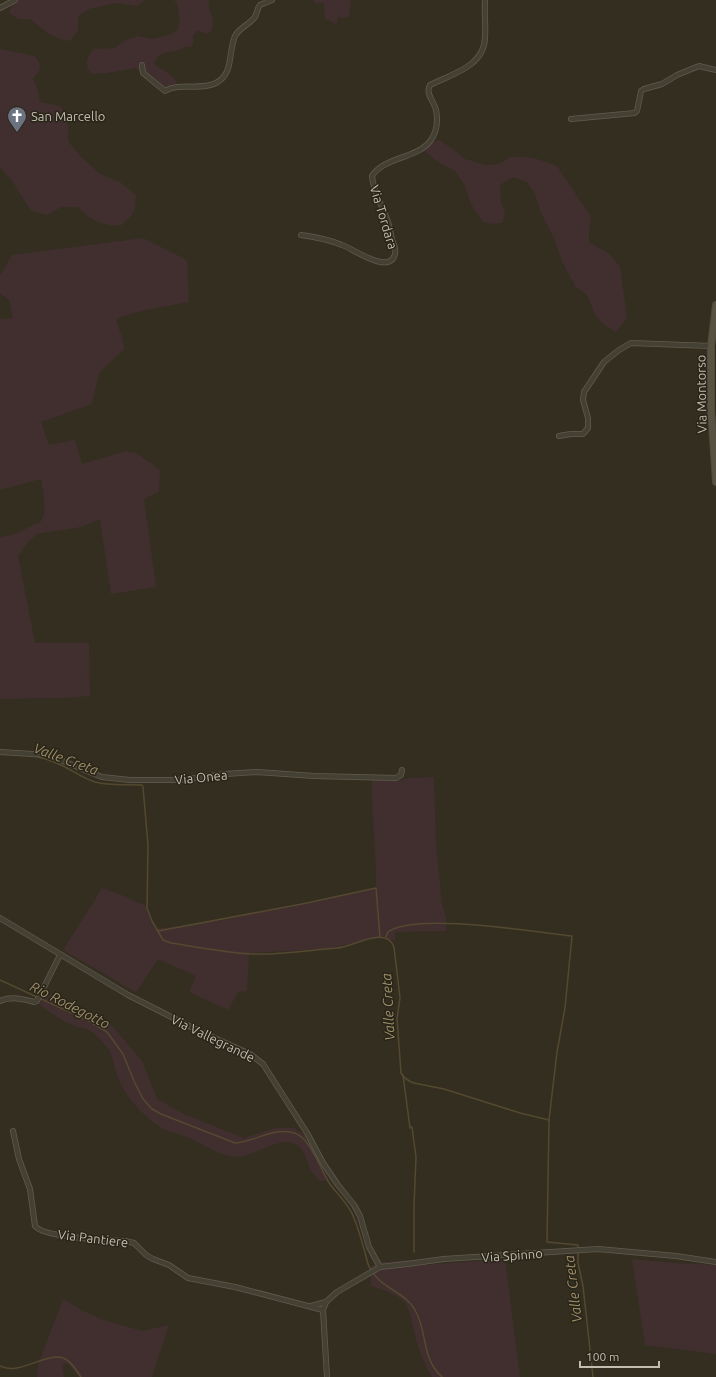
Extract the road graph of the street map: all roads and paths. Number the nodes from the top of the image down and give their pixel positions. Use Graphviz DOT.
graph roads {
  1 [pos="15,0"];
  2 [pos="272,0"];
  3 [pos="485,0"];
  4 [pos="0,8"];
  5 [pos="142,65"];
  6 [pos="716,70"];
  7 [pos="571,119"];
  8 [pos="301,235"];
  9 [pos="716,305"];
  10 [pos="711,346"];
  11 [pos="559,436"];
  12 [pos="716,482"];
  13 [pos="0,752"];
  14 [pos="402,770"];
  15 [pos="0,918"];
  16 [pos="60,955"];
  17 [pos="0,1001"];
  18 [pos="13,1132"];
  19 [pos="716,1262"];
  20 [pos="380,1266"];
  21 [pos="326,1302"];
  22 [pos="311,1306"];
  23 [pos="323,1310"];
  24 [pos="327,1377"];
  1 -- 4 [label="street"];
  2 -- 5 [label="street"];
  3 -- 8 [label="street, Via Tordara"];
  6 -- 7 [label="street"];
  9 -- 10 [label="main road, Via Montorso"];
  10 -- 11 [label="street"];
  10 -- 12 [label="main road, Via Montorso"];
  13 -- 14 [label="street, Via Onea"];
  15 -- 16 [label="street, Via Vallegrande"];
  16 -- 17 [label="street"];
  16 -- 20 [label="street, Via Vallegrande"];
  18 -- 22 [label="street, Via Pantiere"];
  19 -- 20 [label="street, Via Spinno"];
  20 -- 21 [label="street"];
  21 -- 22 [label="street, Via Pantiere"];
  21 -- 23 [label="street"];
  22 -- 23 [label="street, Via Pantiere"];
  23 -- 24 [label="street"];
}
